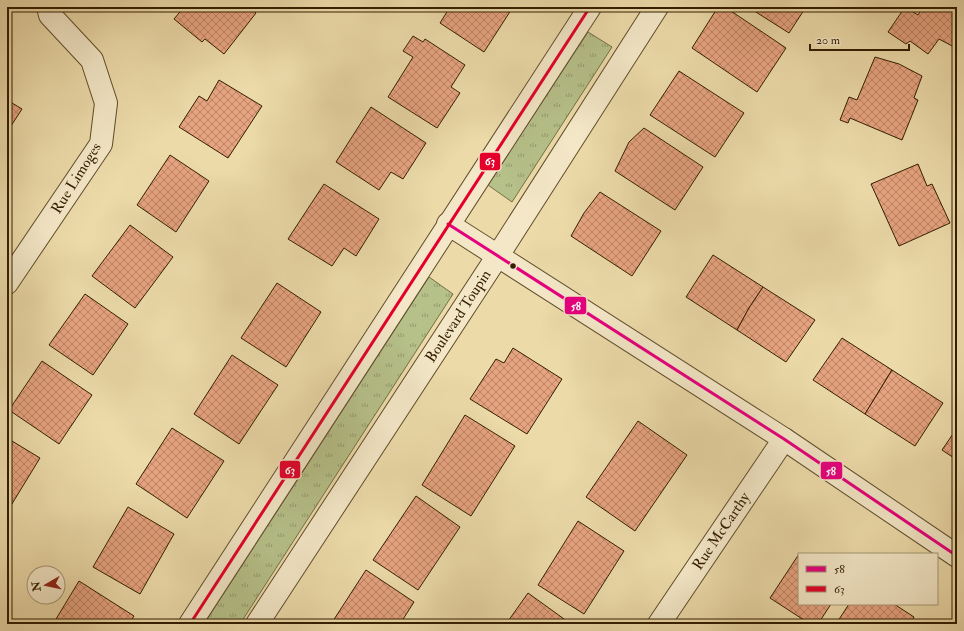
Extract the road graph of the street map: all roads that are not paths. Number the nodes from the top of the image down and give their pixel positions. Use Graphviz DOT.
graph roads {
  1 [pos="48,7"];
  2 [pos="590,7"];
  3 [pos="656,8"];
  4 [pos="448,224"];
  5 [pos="497,256"];
  6 [pos="7,283"];
  7 [pos="784,439"];
  8 [pos="957,556"];
  9 [pos="190,624"];
  10 [pos="257,624"];
  11 [pos="658,624"];
  1 -- 6 [label="street, Rue Limoges"];
  2 -- 4 [label="street"];
  3 -- 5 [label="street, Boulevard Toupin"];
  4 -- 5 [label="street"];
  4 -- 9 [label="street"];
  5 -- 7 [label="street"];
  5 -- 10 [label="street, Boulevard Toupin"];
  7 -- 8 [label="street"];
  7 -- 11 [label="street, Rue McCarthy"];
}
